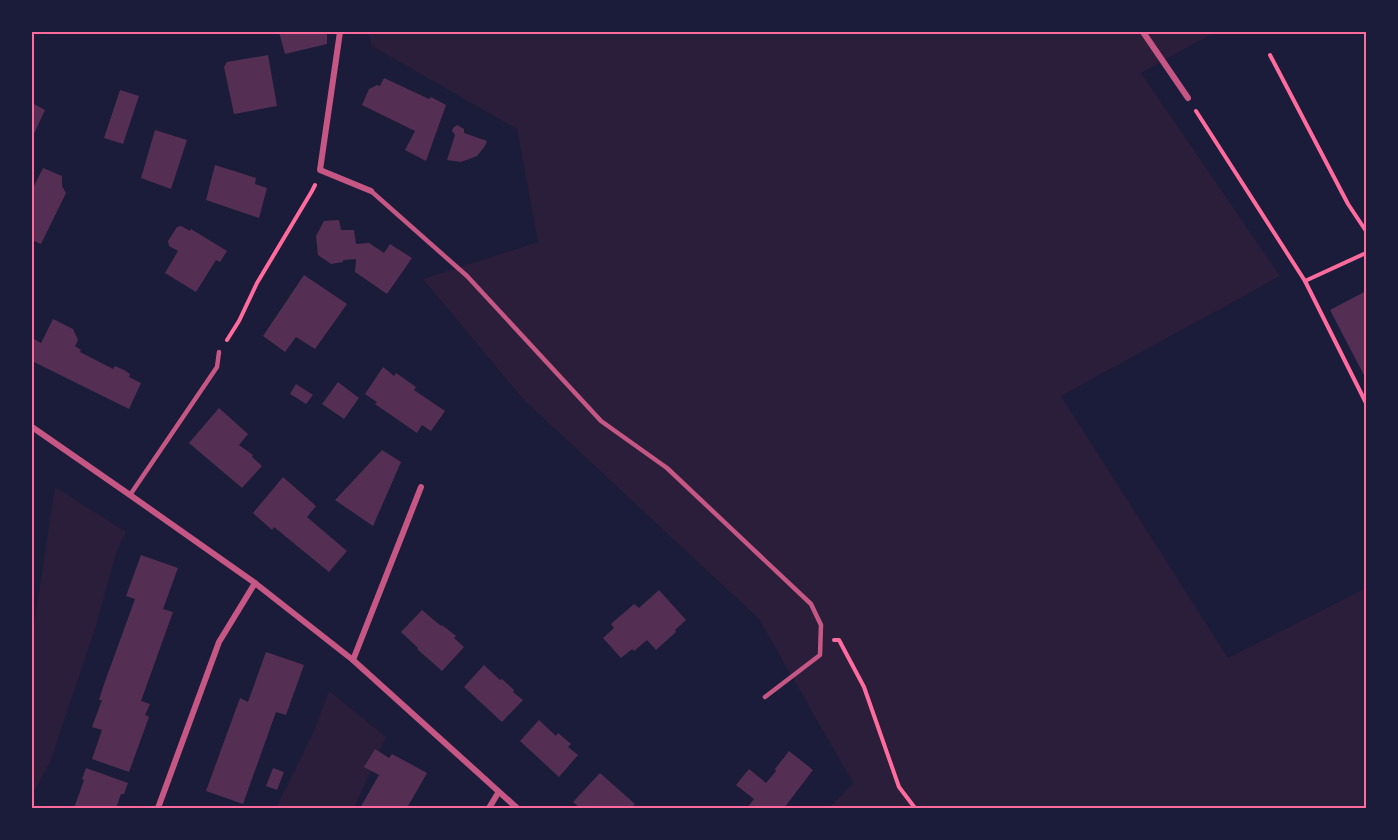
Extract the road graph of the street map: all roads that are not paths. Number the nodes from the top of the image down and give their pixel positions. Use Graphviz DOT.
graph roads {
  1 [pos="340,32"];
  2 [pos="1143,32"];
  3 [pos="1188,98"];
  4 [pos="371,191"];
  5 [pos="219,352"];
  6 [pos="32,427"];
  7 [pos="421,487"];
  8 [pos="130,495"];
  9 [pos="255,583"];
  10 [pos="353,660"];
  11 [pos="765,697"];
  12 [pos="498,793"];
  13 [pos="158,808"];
  14 [pos="489,808"];
  15 [pos="517,808"];
  1 -- 4 [label="street"];
  2 -- 3 [label="street"];
  4 -- 11 [label="lane"];
  5 -- 8 [label="lane"];
  6 -- 8 [label="street"];
  7 -- 10 [label="street"];
  8 -- 9 [label="street"];
  9 -- 10 [label="street"];
  9 -- 13 [label="street"];
  10 -- 12 [label="street"];
  12 -- 14 [label="street"];
  12 -- 15 [label="street"];
}
